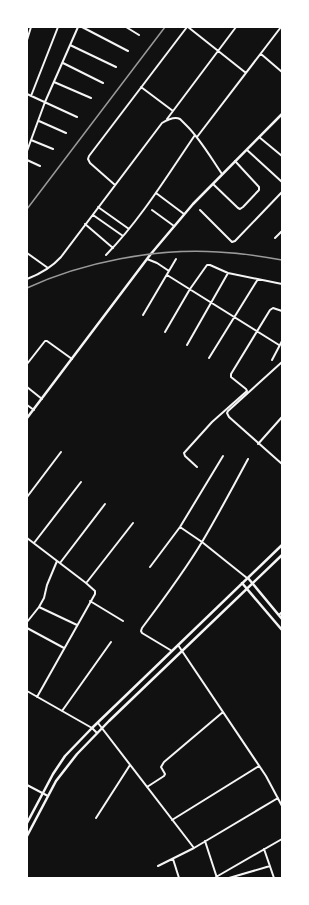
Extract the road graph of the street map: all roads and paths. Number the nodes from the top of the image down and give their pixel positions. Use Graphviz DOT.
graph roads {
  1 [pos="58,27"];
  2 [pos="78,27"];
  3 [pos="82,27"];
  4 [pos="126,27"];
  5 [pos="187,27"];
  6 [pos="236,27"];
  7 [pos="282,27"];
  8 [pos="31,28"];
  9 [pos="27,29"];
  10 [pos="140,35"];
  11 [pos="27,40"];
  12 [pos="70,45"];
  13 [pos="128,51"];
  14 [pos="218,51"];
  15 [pos="261,54"];
  16 [pos="62,63"];
  17 [pos="116,67"];
  18 [pos="282,72"];
  19 [pos="246,73"];
  20 [pos="54,82"];
  21 [pos="103,83"];
  22 [pos="141,87"];
  23 [pos="27,94"];
  24 [pos="31,96"];
  25 [pos="91,98"];
  26 [pos="45,102"];
  27 [pos="173,111"];
  28 [pos="282,114"];
  29 [pos="77,117"];
  30 [pos="167,119"];
  31 [pos="39,121"];
  32 [pos="66,133"];
  33 [pos="196,136"];
  34 [pos="259,138"];
  35 [pos="31,140"];
  36 [pos="53,149"];
  37 [pos="247,150"];
  38 [pos="27,151"];
  39 [pos="282,156"];
  40 [pos="27,160"];
  41 [pos="235,162"];
  42 [pos="40,166"];
  43 [pos="222,174"];
  44 [pos="282,182"];
  45 [pos="213,184"];
  46 [pos="115,185"];
  47 [pos="282,192"];
  48 [pos="156,193"];
  49 [pos="98,207"];
  50 [pos="152,210"];
  51 [pos="200,210"];
  52 [pos="184,214"];
  53 [pos="92,215"];
  54 [pos="85,224"];
  55 [pos="174,226"];
  56 [pos="129,229"];
  57 [pos="282,231"];
  58 [pos="123,236"];
  59 [pos="275,238"];
  60 [pos="114,248"];
  61 [pos="27,253"];
  62 [pos="106,255"];
  63 [pos="146,259"];
  64 [pos="176,259"];
  65 [pos="48,268"];
  66 [pos="169,271"];
  67 [pos="228,273"];
  68 [pos="166,275"];
  69 [pos="27,279"];
  70 [pos="258,279"];
  71 [pos="282,284"];
  72 [pos="190,289"];
  73 [pos="211,302"];
  74 [pos="282,311"];
  75 [pos="143,315"];
  76 [pos="235,317"];
  77 [pos="256,331"];
  78 [pos="165,332"];
  79 [pos="282,341"];
  80 [pos="187,344"];
  81 [pos="279,345"];
  82 [pos="209,358"];
  83 [pos="72,359"];
  84 [pos="272,360"];
  85 [pos="282,362"];
  86 [pos="27,364"];
  87 [pos="27,387"];
  88 [pos="42,399"];
  89 [pos="27,405"];
  90 [pos="34,410"];
  91 [pos="282,417"];
  92 [pos="27,418"];
  93 [pos="258,444"];
  94 [pos="61,452"];
  95 [pos="223,456"];
  96 [pos="248,459"];
  97 [pos="282,464"];
  98 [pos="197,467"];
  99 [pos="81,482"];
  100 [pos="27,497"];
  101 [pos="105,504"];
  102 [pos="133,523"];
  103 [pos="180,527"];
  104 [pos="27,538"];
  105 [pos="202,542"];
  106 [pos="34,544"];
  107 [pos="282,545"];
  108 [pos="282,555"];
  109 [pos="57,561"];
  110 [pos="60,563"];
  111 [pos="150,567"];
  112 [pos="248,578"];
  113 [pos="86,582"];
  114 [pos="242,583"];
  115 [pos="252,584"];
  116 [pos="247,588"];
  117 [pos="90,601"];
  118 [pos="39,607"];
  119 [pos="282,612"];
  120 [pos="278,615"];
  121 [pos="282,619"];
  122 [pos="123,621"];
  123 [pos="27,622"];
  124 [pos="77,625"];
  125 [pos="27,628"];
  126 [pos="282,630"];
  127 [pos="111,642"];
  128 [pos="178,645"];
  129 [pos="64,648"];
  130 [pos="172,651"];
  131 [pos="181,651"];
  132 [pos="27,691"];
  133 [pos="37,697"];
  134 [pos="62,711"];
  135 [pos="223,712"];
  136 [pos="98,722"];
  137 [pos="92,728"];
  138 [pos="102,728"];
  139 [pos="97,733"];
  140 [pos="131,765"];
  141 [pos="259,766"];
  142 [pos="27,785"];
  143 [pos="147,786"];
  144 [pos="42,794"];
  145 [pos="48,796"];
  146 [pos="278,798"];
  147 [pos="282,806"];
  148 [pos="96,818"];
  149 [pos="172,820"];
  150 [pos="27,823"];
  151 [pos="27,836"];
  152 [pos="282,839"];
  153 [pos="206,841"];
  154 [pos="194,848"];
  155 [pos="264,849"];
  156 [pos="173,859"];
  157 [pos="158,866"];
  158 [pos="270,866"];
  159 [pos="179,878"];
  160 [pos="217,878"];
  161 [pos="229,878"];
  162 [pos="274,878"];
  1 -- 24 [label="street"];
  2 -- 12 [label="street"];
  3 -- 13 [label="street"];
  4 -- 10 [label="street"];
  5 -- 14 [label="street"];
  5 -- 22 [label="street"];
  6 -- 14 [label="street"];
  7 -- 15 [label="street"];
  8 -- 9 [label="street"];
  8 -- 11 [label="street"];
  12 -- 16 [label="street"];
  12 -- 17 [label="street"];
  14 -- 19 [label="street"];
  14 -- 27 [label="street"];
  15 -- 18 [label="street"];
  15 -- 19 [label="street"];
  16 -- 20 [label="street"];
  16 -- 21 [label="street"];
  19 -- 33 [label="street"];
  20 -- 25 [label="street"];
  20 -- 26 [label="street"];
  22 -- 27 [label="street"];
  22 -- 46 [label="street"];
  23 -- 24 [label="street"];
  24 -- 26 [label="street"];
  26 -- 29 [label="street"];
  26 -- 31 [label="street"];
  27 -- 30 [label="street"];
  28 -- 34 [label="street"];
  30 -- 33 [label="street"];
  30 -- 46 [label="street"];
  31 -- 32 [label="street"];
  31 -- 35 [label="street"];
  33 -- 43 [label="street"];
  33 -- 48 [label="street"];
  34 -- 37 [label="street"];
  34 -- 39 [label="street"];
  35 -- 36 [label="street"];
  35 -- 38 [label="street"];
  37 -- 41 [label="street"];
  37 -- 44 [label="street"];
  40 -- 42 [label="street"];
  41 -- 43 [label="street"];
  41 -- 45 [label="street"];
  43 -- 45 [label="street"];
  45 -- 52 [label="street"];
  46 -- 49 [label="street"];
  47 -- 51 [label="street"];
  48 -- 52 [label="street"];
  48 -- 56 [label="street"];
  49 -- 53 [label="street"];
  49 -- 56 [label="street"];
  50 -- 55 [label="street"];
  52 -- 55 [label="street"];
  53 -- 54 [label="street"];
  53 -- 58 [label="street"];
  54 -- 60 [label="street"];
  54 -- 65 [label="street"];
  55 -- 63 [label="street"];
  56 -- 58 [label="street"];
  57 -- 59 [label="street"];
  58 -- 60 [label="street"];
  60 -- 62 [label="street"];
  61 -- 65 [label="street"];
  63 -- 66 [label="street"];
  63 -- 83 [label="street"];
  64 -- 66 [label="street"];
  65 -- 69 [label="street"];
  66 -- 68 [label="street"];
  67 -- 70 [label="street"];
  67 -- 72 [label="street"];
  67 -- 73 [label="street"];
  68 -- 72 [label="street"];
  68 -- 75 [label="street"];
  70 -- 71 [label="street"];
  70 -- 76 [label="street"];
  72 -- 73 [label="street"];
  72 -- 78 [label="street"];
  73 -- 76 [label="street"];
  73 -- 80 [label="street"];
  74 -- 77 [label="street"];
  76 -- 77 [label="street"];
  76 -- 82 [label="street"];
  77 -- 81 [label="street"];
  77 -- 98 [label="street"];
  79 -- 81 [label="street"];
  81 -- 84 [label="street"];
  83 -- 86 [label="street"];
  83 -- 88 [label="street"];
  85 -- 93 [label="street"];
  87 -- 88 [label="street"];
  88 -- 90 [label="street"];
  89 -- 90 [label="street"];
  90 -- 92 [label="street"];
  91 -- 93 [label="street"];
  93 -- 97 [label="street"];
  94 -- 100 [label="street"];
  95 -- 103 [label="street"];
  96 -- 105 [label="street"];
  99 -- 106 [label="street"];
  101 -- 110 [label="street"];
  102 -- 113 [label="street"];
  103 -- 105 [label="street"];
  103 -- 111 [label="street"];
  104 -- 106 [label="street"];
  105 -- 112 [label="street"];
  105 -- 130 [label="street"];
  106 -- 109 [label="street"];
  107 -- 112 [label="street"];
  108 -- 115 [label="street"];
  109 -- 110 [label="street"];
  109 -- 118 [label="street"];
  110 -- 113 [label="street"];
  112 -- 114 [label="street"];
  112 -- 115 [label="street"];
  113 -- 117 [label="street"];
  114 -- 116 [label="street"];
  114 -- 128 [label="street"];
  115 -- 116 [label="street"];
  115 -- 120 [label="street"];
  116 -- 126 [label="street"];
  116 -- 131 [label="street"];
  117 -- 122 [label="street"];
  117 -- 124 [label="street"];
  118 -- 123 [label="street"];
  118 -- 124 [label="street"];
  119 -- 120 [label="street"];
  120 -- 121 [label="street"];
  124 -- 129 [label="street"];
  125 -- 129 [label="street"];
  127 -- 134 [label="street"];
  128 -- 130 [label="street"];
  128 -- 131 [label="street"];
  129 -- 133 [label="street"];
  130 -- 136 [label="street"];
  131 -- 135 [label="street"];
  131 -- 138 [label="street"];
  132 -- 133 [label="street"];
  133 -- 134 [label="street"];
  134 -- 137 [label="street"];
  135 -- 141 [label="street"];
  135 -- 143 [label="street"];
  136 -- 137 [label="street"];
  136 -- 138 [label="street"];
  137 -- 139 [label="street"];
  137 -- 144 [label="street"];
  138 -- 139 [label="street"];
  138 -- 140 [label="street"];
  139 -- 145 [label="street"];
  140 -- 143 [label="street"];
  140 -- 148 [label="street"];
  141 -- 146 [label="street"];
  141 -- 149 [label="street"];
  142 -- 144 [label="street"];
  143 -- 149 [label="street"];
  144 -- 145 [label="street"];
  144 -- 150 [label="street"];
  145 -- 151 [label="street"];
  146 -- 147 [label="street"];
  146 -- 153 [label="street"];
  149 -- 154 [label="street"];
  152 -- 155 [label="street"];
  153 -- 154 [label="street"];
  153 -- 160 [label="street"];
  154 -- 156 [label="street"];
  155 -- 158 [label="street"];
  155 -- 160 [label="street"];
  156 -- 157 [label="street"];
  156 -- 159 [label="street"];
  158 -- 161 [label="street"];
  158 -- 162 [label="street"];
}
